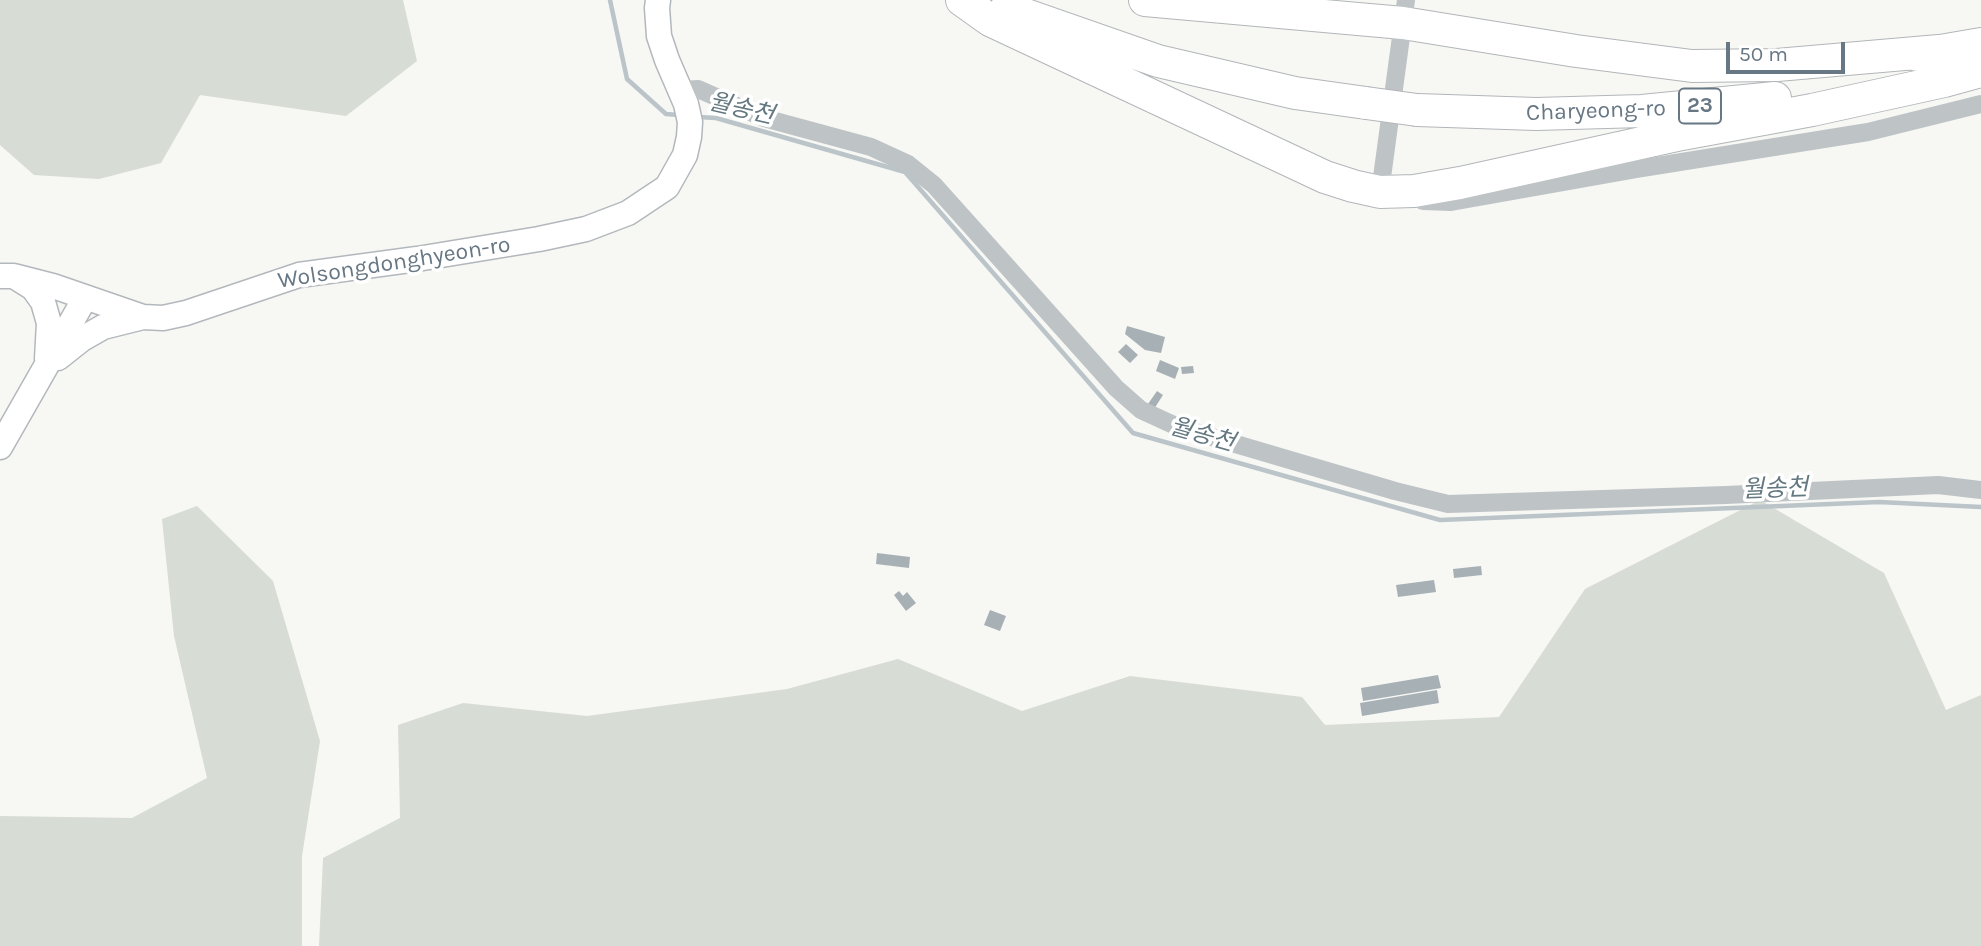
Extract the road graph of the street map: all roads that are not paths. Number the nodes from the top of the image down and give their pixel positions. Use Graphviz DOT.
graph roads {
  1 [pos="658,0"];
  2 [pos="962,0"];
  3 [pos="993,0"];
  4 [pos="1040,0"];
  5 [pos="1145,0"];
  6 [pos="1405,11"];
  7 [pos="1981,44"];
  8 [pos="1939,51"];
  9 [pos="1981,63"];
  10 [pos="1981,71"];
  11 [pos="1367,94"];
  12 [pos="683,97"];
  13 [pos="1418,100"];
  14 [pos="1981,104"];
  15 [pos="1380,192"];
  16 [pos="7,276"];
  17 [pos="85,298"];
  18 [pos="143,317"];
  19 [pos="46,368"];
  20 [pos="0,447"];
  21 [pos="1981,490"];
  1 -- 12 [label="street"];
  2 -- 15 [label="highway"];
  3 -- 11 [label="highway, 23"];
  4 -- 11 [label="highway, 23"];
  5 -- 6 [label="highway"];
  6 -- 8 [label="highway"];
  6 -- 15 [label="street"];
  7 -- 8 [label="highway, Charyeong-ro / 23"];
  8 -- 13 [label="highway, Charyeong-ro / 23"];
  9 -- 13 [label="highway, Charyeong-ro / 23"];
  10 -- 15 [label="highway"];
  11 -- 13 [label="highway, 23"];
  12 -- 18 [label="street, Wolsongdonghyeon-ro"];
  12 -- 21 [label="street"];
  14 -- 15 [label="street"];
  16 -- 17 [label="street, Wolsongdonghyeon-ro"];
  16 -- 19 [label="street"];
  17 -- 18 [label="street, Wolsongdonghyeon-ro"];
  17 -- 19 [label="street"];
  18 -- 19 [label="street"];
  19 -- 20 [label="street"];
}
